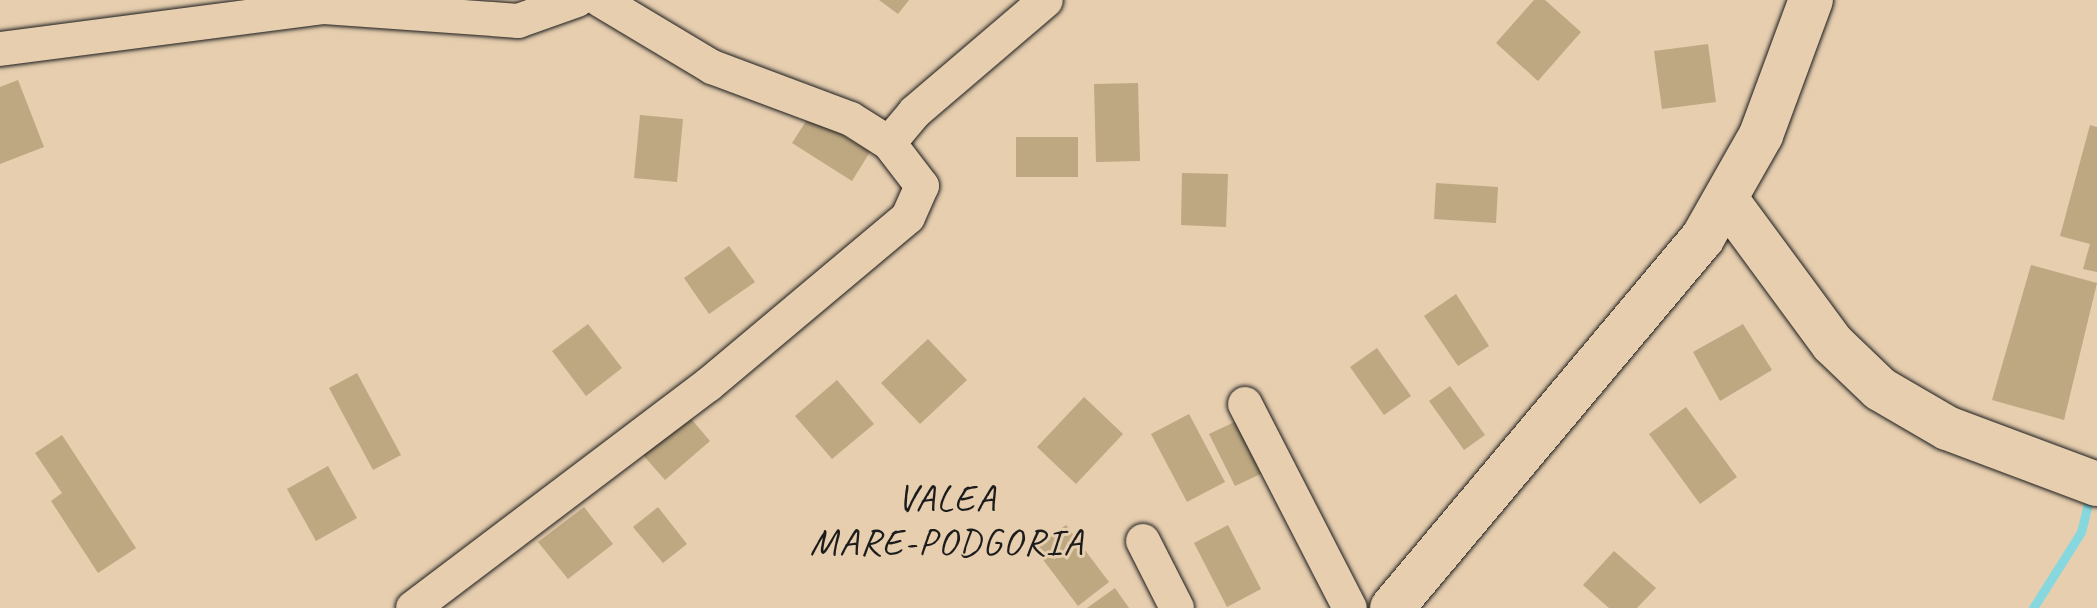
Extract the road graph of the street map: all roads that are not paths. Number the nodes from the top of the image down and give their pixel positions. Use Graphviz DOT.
graph roads {
  1 [pos="577,0"];
  2 [pos="600,0"];
  3 [pos="1046,0"];
  4 [pos="1811,0"];
  5 [pos="0,49"];
  6 [pos="889,143"];
  7 [pos="1726,199"];
  8 [pos="1245,404"];
  9 [pos="2084,480"];
  10 [pos="1143,541"];
  11 [pos="413,608"];
  12 [pos="1177,608"];
  13 [pos="1350,608"];
  14 [pos="1392,608"];
  1 -- 5 [label="street"];
  2 -- 6 [label="street"];
  3 -- 6 [label="street"];
  4 -- 7 [label="main road"];
  6 -- 11 [label="street"];
  7 -- 9 [label="main road"];
  7 -- 14 [label="main road"];
  8 -- 13 [label="street"];
  10 -- 12 [label="street"];
}
